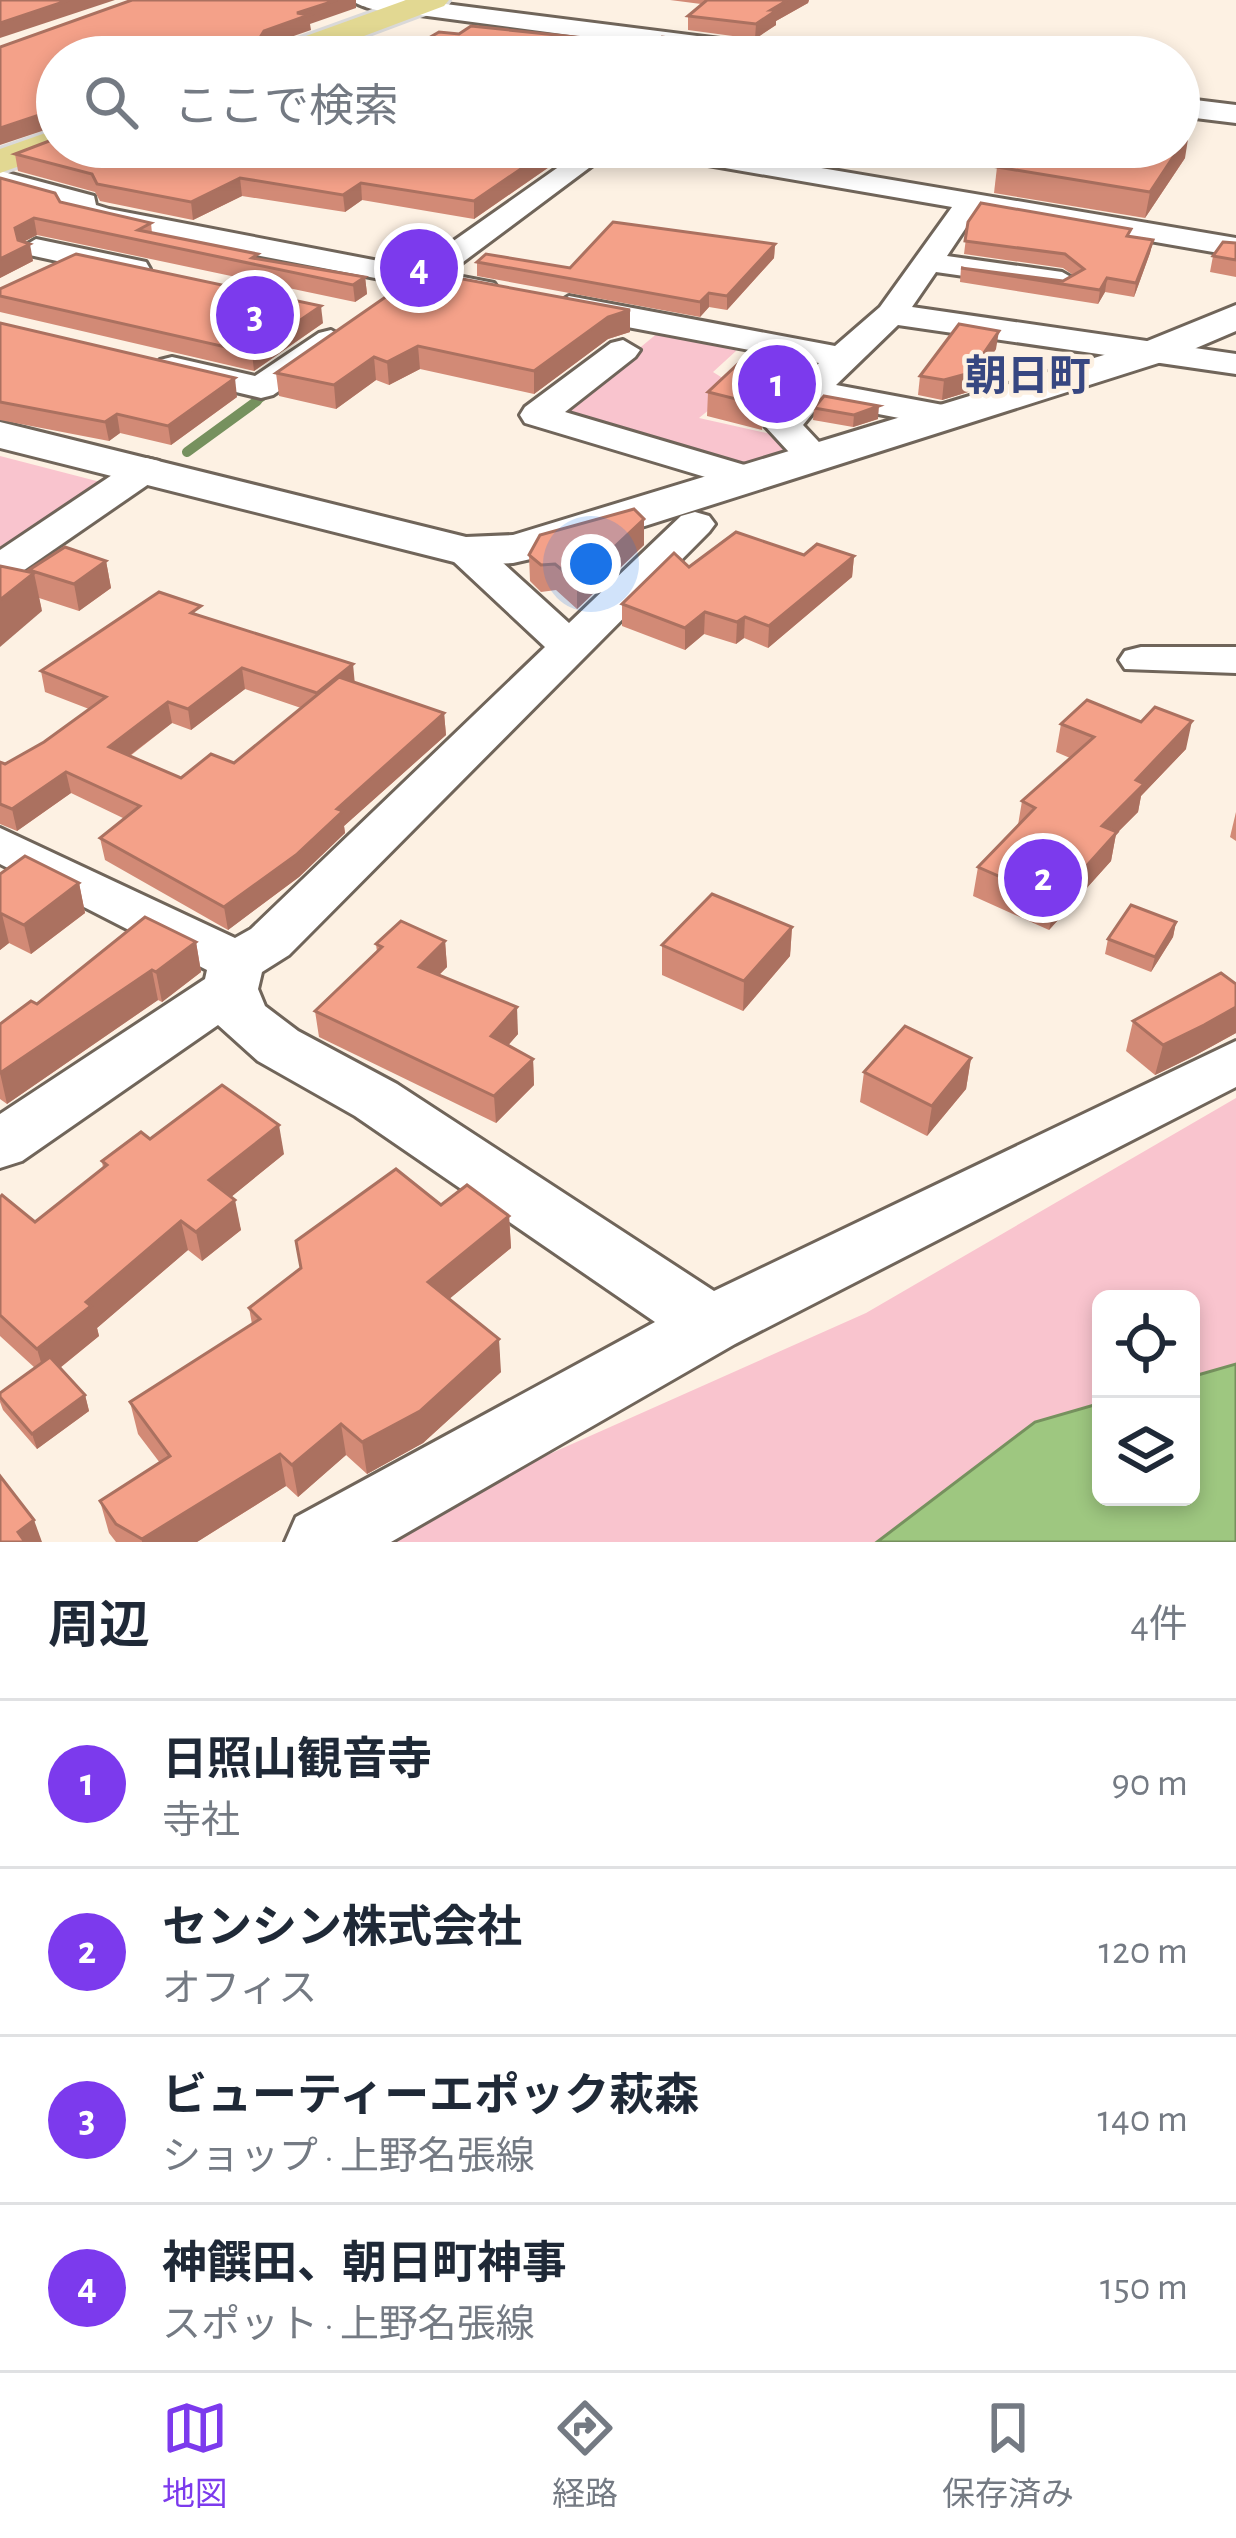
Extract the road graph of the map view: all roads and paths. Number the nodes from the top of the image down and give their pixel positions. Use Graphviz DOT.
graph roads {
  1 [pos="362,0"];
  2 [pos="424,4"];
  3 [pos="336,36"];
  4 [pos="650,36"];
  5 [pos="1200,109"];
  6 [pos="1236,114"];
  7 [pos="36,148"];
  8 [pos="0,162"];
  9 [pos="575,168"];
  10 [pos="777,168"];
  11 [pos="0,179"];
  12 [pos="971,200"];
  13 [pos="1046,213"];
  14 [pos="1236,247"];
  15 [pos="1021,251"];
  16 [pos="37,262"];
  17 [pos="927,262"];
  18 [pos="164,275"];
  19 [pos="420,279"];
  20 [pos="1062,280"];
  21 [pos="891,314"];
  22 [pos="1236,317"];
  23 [pos="623,350"];
  24 [pos="1154,352"];
  25 [pos="842,357"];
  26 [pos="134,358"];
  27 [pos="1236,364"];
  28 [pos="812,392"];
  29 [pos="946,416"];
  30 [pos="0,435"];
  31 [pos="813,456"];
  32 [pos="146,470"];
  33 [pos="745,477"];
  34 [pos="695,524"];
  35 [pos="466,550"];
  36 [pos="0,568"];
  37 [pos="569,646"];
  38 [pos="1141,659"];
  39 [pos="1236,660"];
  40 [pos="0,844"];
  41 [pos="234,976"];
  42 [pos="1236,1062"];
  43 [pos="0,1145"];
  44 [pos="711,1324"];
  45 [pos="322,1542"];
  1 -- 2 [label="street"];
  2 -- 3 [label="main road"];
  2 -- 4 [label="street"];
  5 -- 6 [label="street"];
  7 -- 8 [label="main road"];
  9 -- 19 [label="street"];
  10 -- 12 [label="street"];
  11 -- 19 [label="street"];
  12 -- 13 [label="street"];
  12 -- 17 [label="street"];
  13 -- 14 [label="street"];
  13 -- 15 [label="street"];
  16 -- 18 [label="street"];
  17 -- 20 [label="street"];
  17 -- 21 [label="street"];
  19 -- 25 [label="street"];
  19 -- 26 [label="street"];
  21 -- 24 [label="street"];
  21 -- 25 [label="street"];
  22 -- 24 [label="street"];
  23 -- 33 [label="street"];
  24 -- 27 [label="street"];
  24 -- 29 [label="street"];
  25 -- 28 [label="street"];
  28 -- 29 [label="street"];
  28 -- 31 [label="street"];
  29 -- 31 [label="street"];
  30 -- 32 [label="street"];
  31 -- 33 [label="street"];
  32 -- 35 [label="street"];
  32 -- 36 [label="street"];
  33 -- 35 [label="street"];
  34 -- 37 [label="street"];
  35 -- 37 [label="street"];
  37 -- 41 [label="street"];
  38 -- 39 [label="street"];
  40 -- 41 [label="street"];
  41 -- 43 [label="street"];
  41 -- 44 [label="street"];
  42 -- 44 [label="street"];
  44 -- 45 [label="street"];
}
